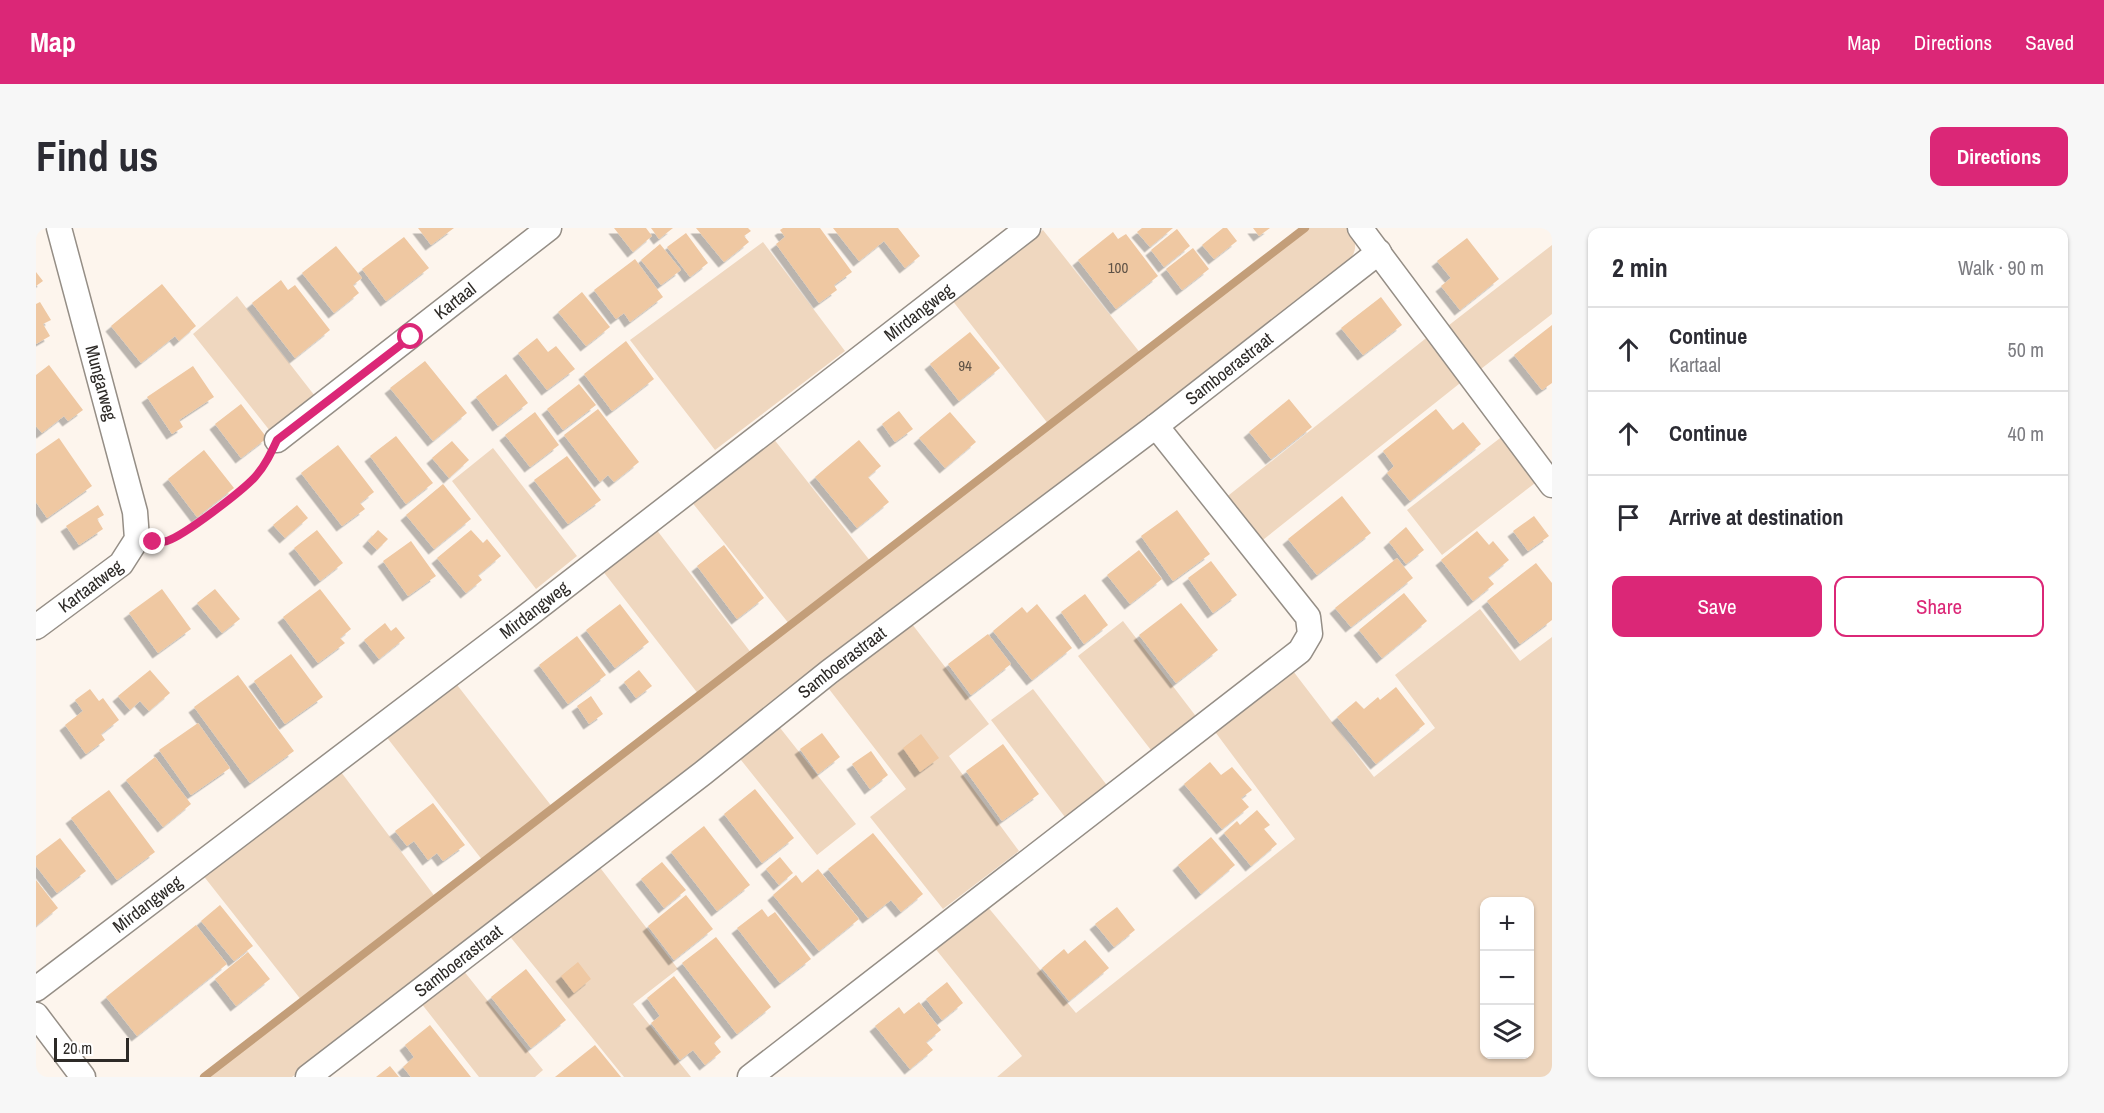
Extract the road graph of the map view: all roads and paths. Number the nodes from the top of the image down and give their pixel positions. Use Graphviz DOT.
graph roads {
  1 [pos="59,228"];
  2 [pos="549,228"];
  3 [pos="1360,228"];
  4 [pos="1016,232"];
  5 [pos="1379,252"];
  6 [pos="1155,426"];
  7 [pos="277,440"];
  8 [pos="1552,485"];
  9 [pos="137,540"];
  10 [pos="36,627"];
  11 [pos="36,989"];
  12 [pos="36,1015"];
  13 [pos="83,1077"];
  14 [pos="308,1077"];
  15 [pos="750,1077"];
  1 -- 9 [label="street, Mungarweg"];
  2 -- 7 [label="street, Kartaal"];
  3 -- 5 [label="street"];
  4 -- 11 [label="street, Mirdangweg"];
  5 -- 6 [label="street, Samboerastraat"];
  5 -- 8 [label="street"];
  6 -- 14 [label="street, Samboerastraat"];
  6 -- 15 [label="street"];
  7 -- 9 [label="path"];
  9 -- 10 [label="street, Kartaatweg"];
  12 -- 13 [label="street"];
}
